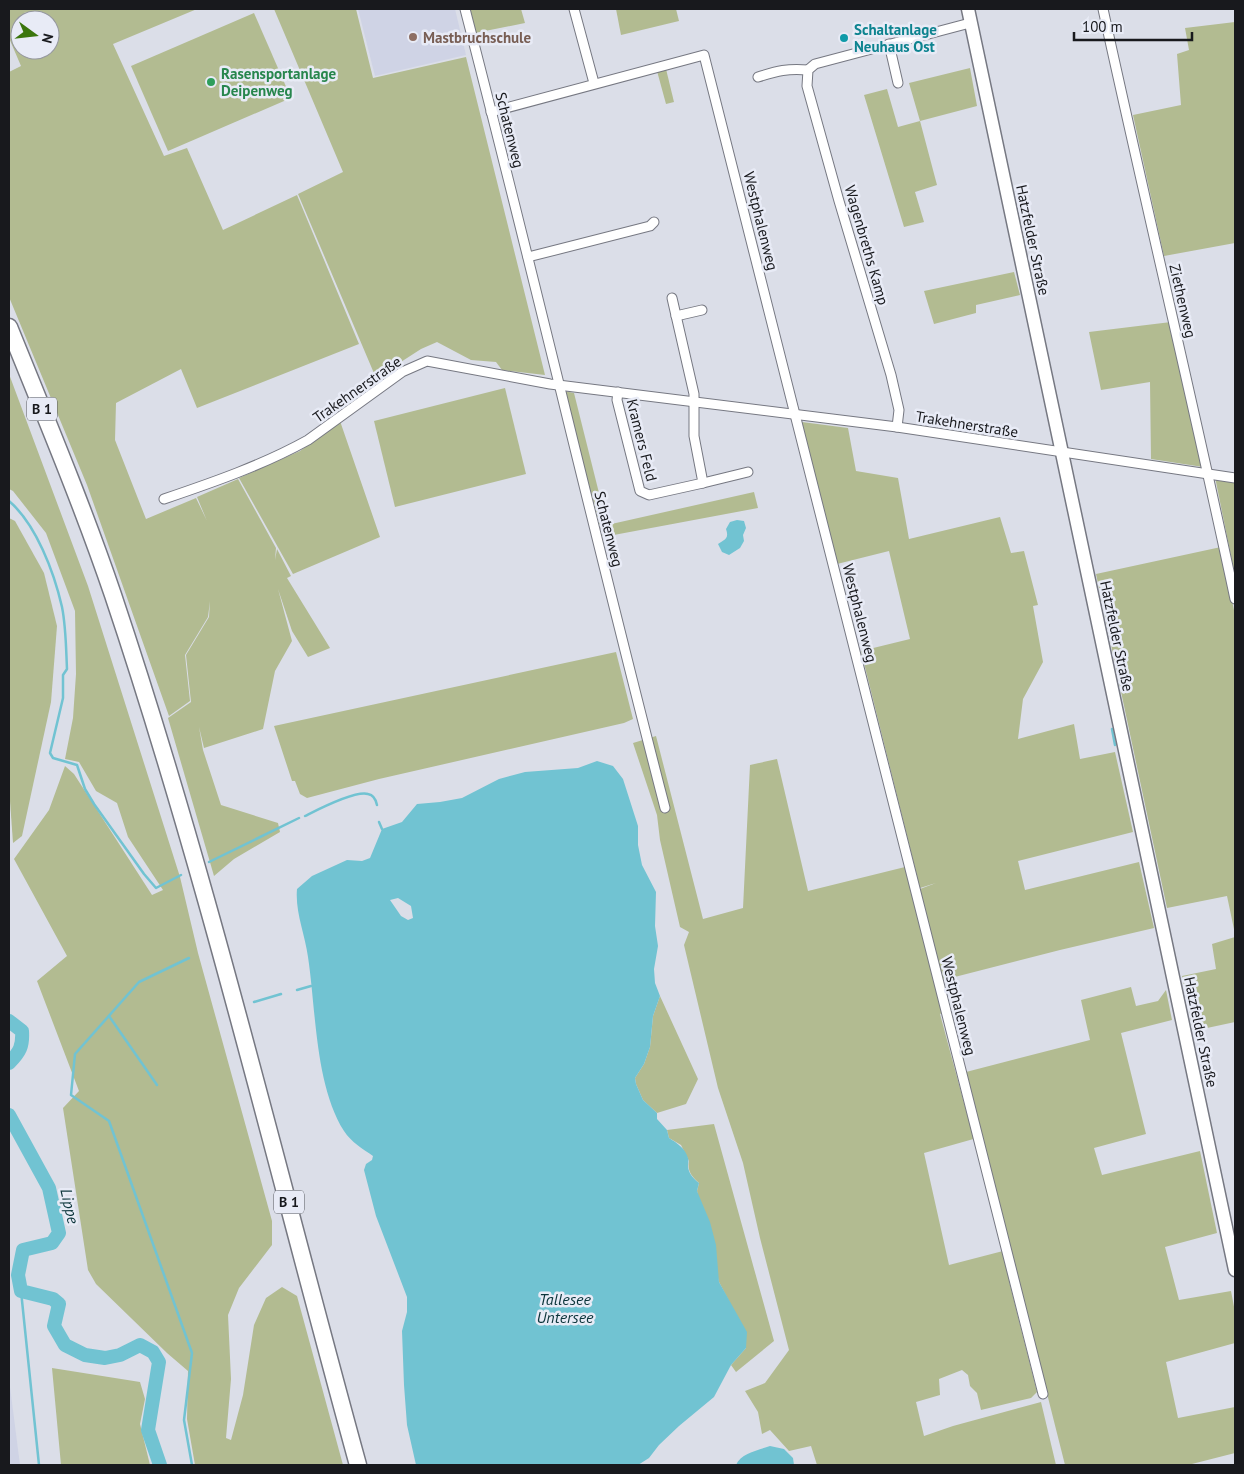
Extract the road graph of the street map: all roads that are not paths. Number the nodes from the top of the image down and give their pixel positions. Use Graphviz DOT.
graph roads {
  1 [pos="465,9"];
  2 [pos="574,9"];
  3 [pos="968,9"];
  4 [pos="1103,9"];
  5 [pos="970,23"];
  6 [pos="889,44"];
  7 [pos="808,70"];
  8 [pos="758,77"];
  9 [pos="594,83"];
  10 [pos="898,83"];
  11 [pos="491,112"];
  12 [pos="654,222"];
  13 [pos="528,257"];
  14 [pos="672,298"];
  15 [pos="702,310"];
  16 [pos="676,316"];
  17 [pos="9,327"];
  18 [pos="560,385"];
  19 [pos="618,392"];
  20 [pos="694,402"];
  21 [pos="795,416"];
  22 [pos="897,427"];
  23 [pos="1062,452"];
  24 [pos="748,472"];
  25 [pos="1209,474"];
  26 [pos="1235,478"];
  27 [pos="703,483"];
  28 [pos="164,499"];
  29 [pos="1235,599"];
  30 [pos="665,808"];
  31 [pos="1235,1270"];
  32 [pos="1043,1394"];
  33 [pos="358,1465"];
  1 -- 11 [label="street, Schatenweg"];
  2 -- 9 [label="street"];
  3 -- 5 [label="street, Hatzfelder Straße"];
  4 -- 25 [label="street, Ziethenweg"];
  5 -- 6 [label="street"];
  5 -- 23 [label="street, Hatzfelder Straße"];
  6 -- 7 [label="street"];
  6 -- 10 [label="street"];
  7 -- 8 [label="street"];
  7 -- 22 [label="street, Wagenbreths Kamp"];
  9 -- 11 [label="street, Westphalenweg"];
  9 -- 21 [label="street, Westphalenweg"];
  11 -- 13 [label="street, Schatenweg"];
  12 -- 13 [label="street"];
  13 -- 18 [label="street, Schatenweg"];
  14 -- 16 [label="street"];
  15 -- 16 [label="street"];
  16 -- 20 [label="street"];
  17 -- 33 [label="highway, B 1"];
  18 -- 19 [label="street, Trakehnerstraße"];
  18 -- 28 [label="street, Trakehnerstraße"];
  18 -- 30 [label="street, Schatenweg"];
  19 -- 20 [label="street, Trakehnerstraße"];
  19 -- 27 [label="street, Kramers Feld"];
  20 -- 21 [label="street, Trakehnerstraße"];
  20 -- 27 [label="street"];
  21 -- 22 [label="street, Trakehnerstraße"];
  21 -- 32 [label="street, Westphalenweg"];
  22 -- 23 [label="street, Trakehnerstraße"];
  23 -- 25 [label="street, Trakehnerstraße"];
  23 -- 31 [label="street, Hatzfelder Straße"];
  24 -- 27 [label="street, Kramers Feld"];
  25 -- 26 [label="street, Trakehnerstraße"];
  25 -- 29 [label="street, Ziethenweg"];
}
